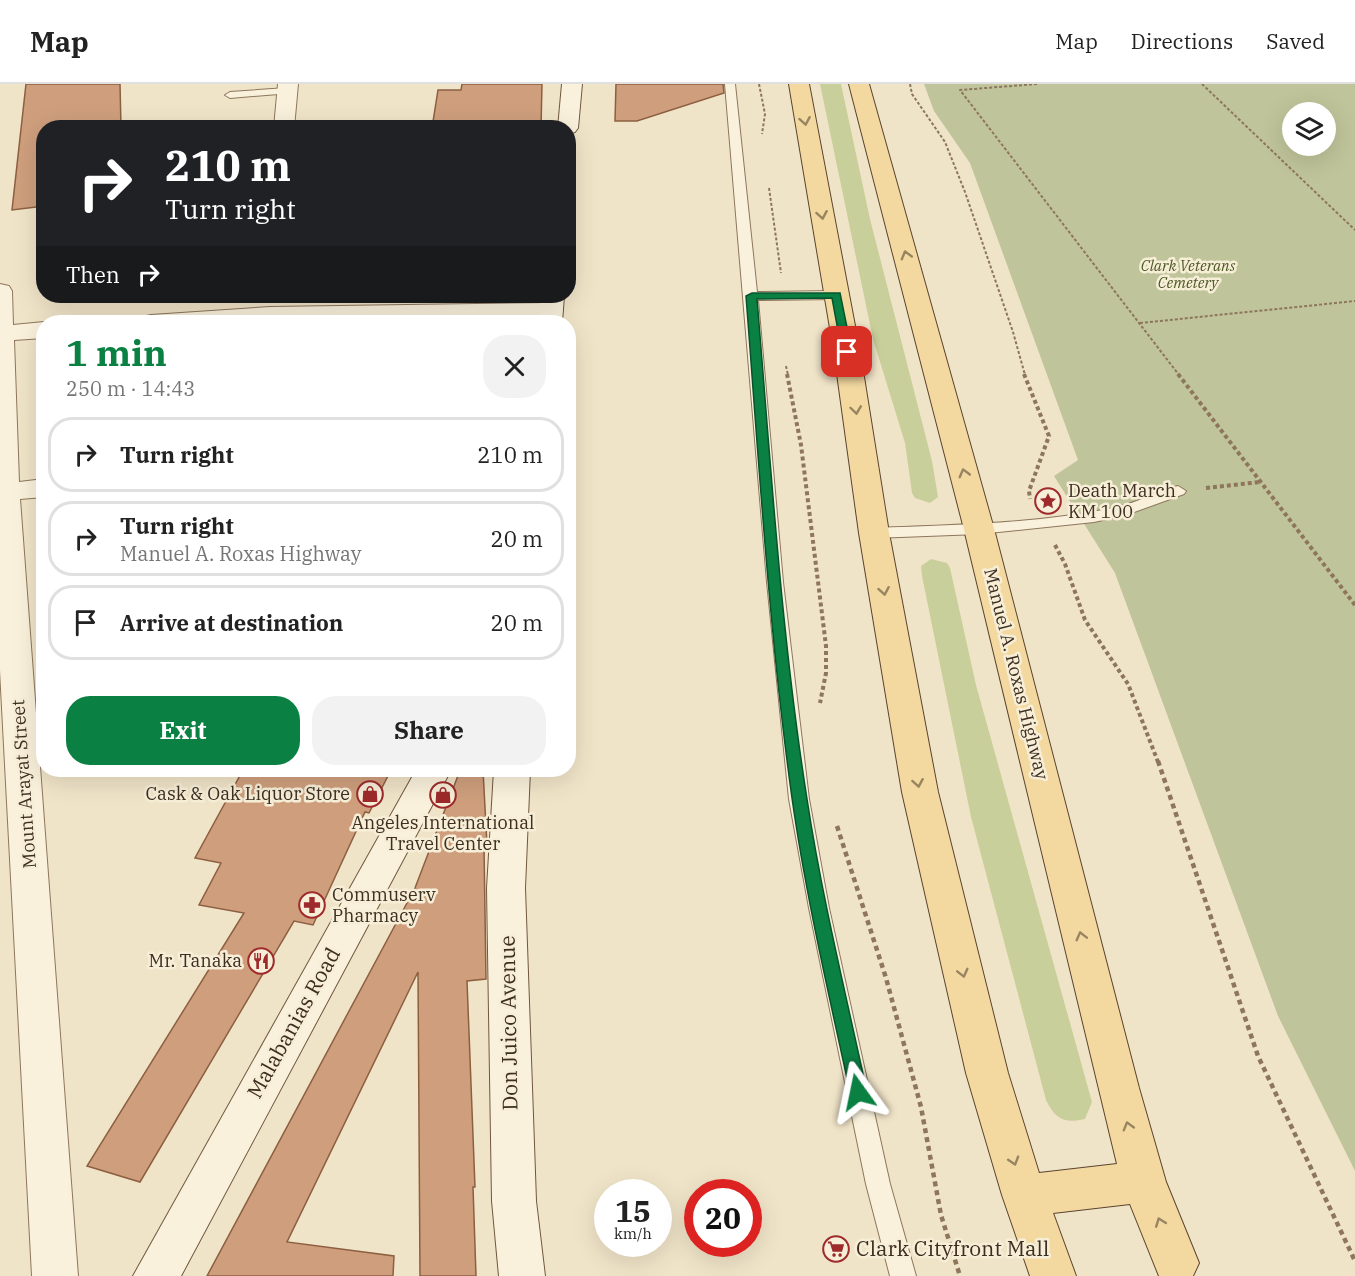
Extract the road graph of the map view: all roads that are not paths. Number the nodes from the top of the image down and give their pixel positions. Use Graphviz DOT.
graph roads {
  1 [pos="572,84"];
  2 [pos="730,84"];
  3 [pos="798,84"];
  4 [pos="859,84"];
  5 [pos="288,87"];
  6 [pos="230,95"];
  7 [pos="285,120"];
  8 [pos="569,120"];
  9 [pos="0,291"];
  10 [pos="837,295"];
  11 [pos="752,296"];
  12 [pos="271,305"];
  13 [pos="551,309"];
  14 [pos="200,315"];
  15 [pos="36,331"];
  16 [pos="2,333"];
  17 [pos="36,489"];
  18 [pos="2,491"];
  19 [pos="1178,491"];
  20 [pos="979,529"];
  21 [pos="874,533"];
  22 [pos="429,777"];
  23 [pos="512,777"];
  24 [pos="1144,1182"];
  25 [pos="1024,1195"];
  26 [pos="1176,1263"];
  27 [pos="55,1276"];
  28 [pos="156,1276"];
  29 [pos="522,1276"];
  30 [pos="903,1276"];
  31 [pos="1053,1276"];
  1 -- 8 [label="street"];
  2 -- 11 [label="lane"];
  3 -- 10 [label="main road, one-way"];
  20 -- 4 [label="main road, Manuel A. Roxas Highway, one-way"];
  5 -- 6 [label="lane"];
  5 -- 7 [label="street"];
  9 -- 16 [label="street, Mount Arayat Street"];
  10 -- 11 [label="lane"];
  10 -- 21 [label="main road, one-way"];
  11 -- 30 [label="lane"];
  12 -- 13 [label="street"];
  12 -- 14 [label="street"];
  15 -- 16 [label="street"];
  16 -- 18 [label="street, Mount Arayat Street"];
  17 -- 18 [label="street"];
  18 -- 27 [label="street, Mount Arayat Street"];
  19 -- 20 [label="lane"];
  20 -- 21 [label="lane"];
  24 -- 20 [label="main road, Manuel A. Roxas Highway, one-way"];
  21 -- 25 [label="main road, one-way"];
  22 -- 28 [label="street, Malabanias Road"];
  23 -- 29 [label="street, Don Juico Avenue"];
  24 -- 25 [label="main road"];
  26 -- 24 [label="main road, Manuel A. Roxas Highway, one-way"];
  25 -- 31 [label="main road"];
}
